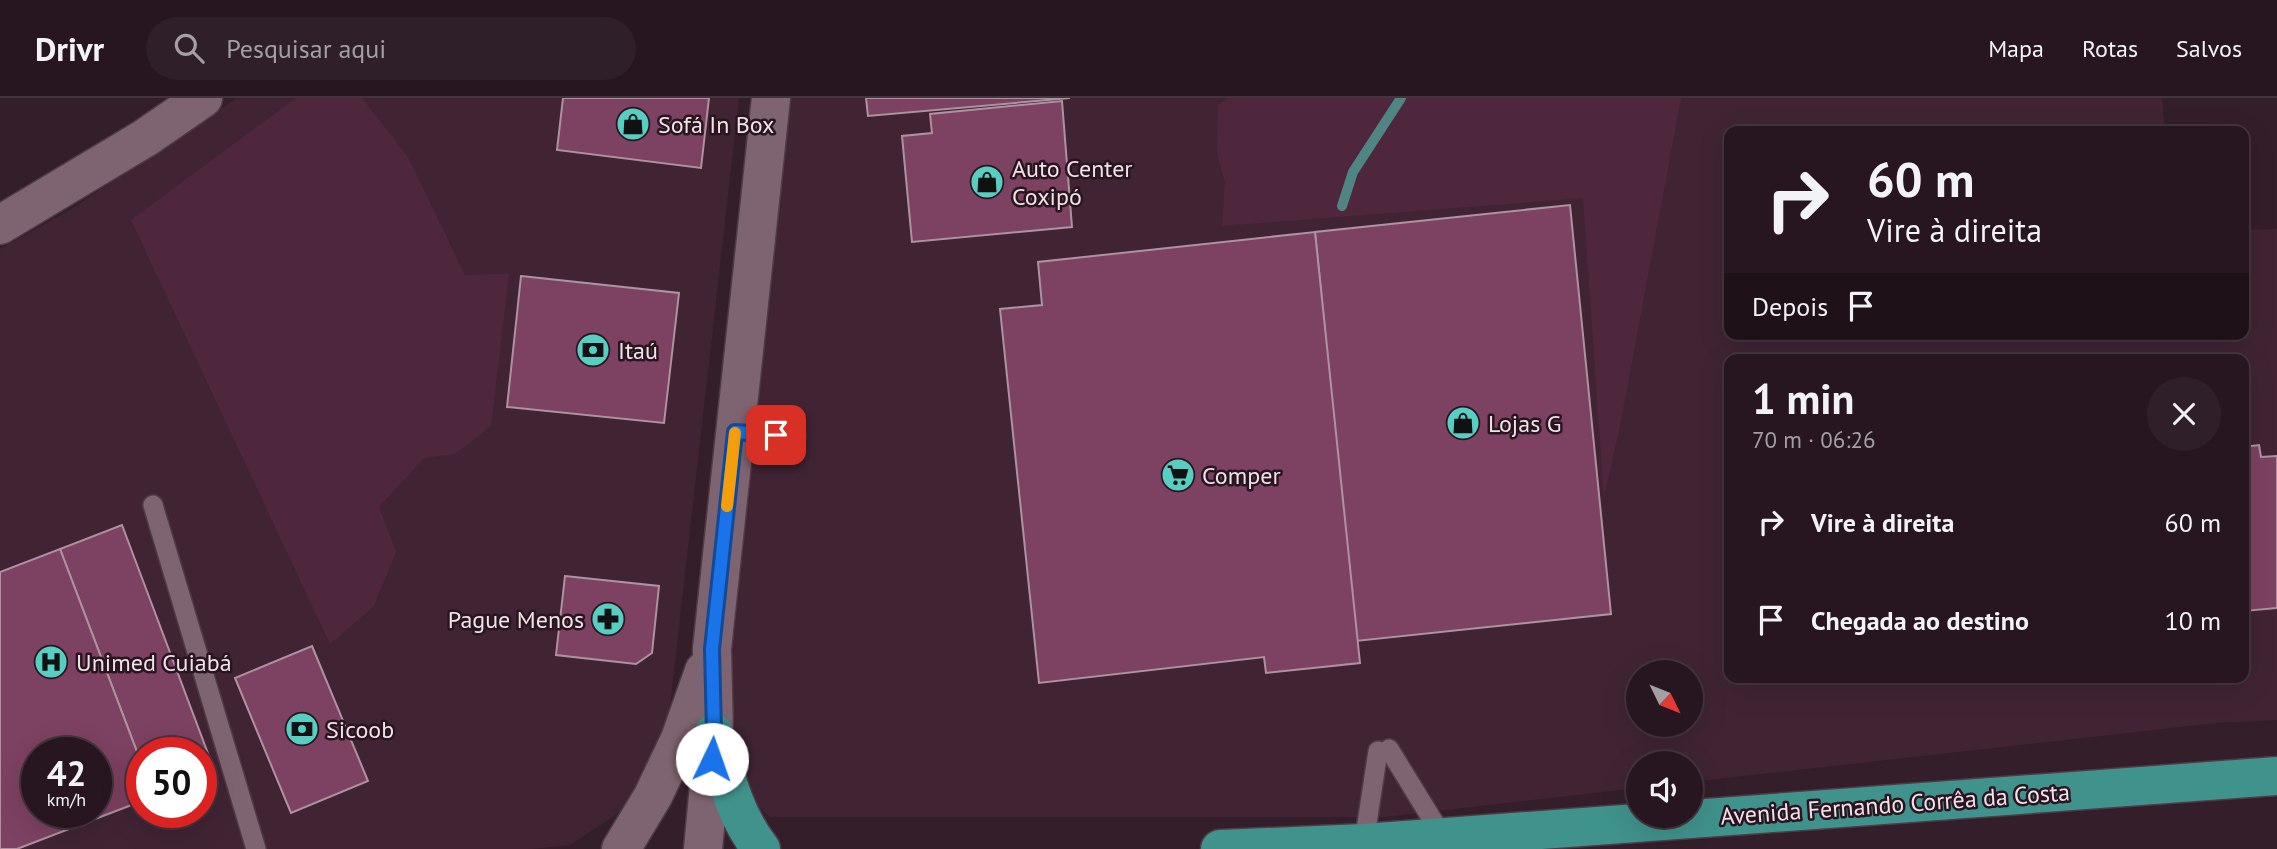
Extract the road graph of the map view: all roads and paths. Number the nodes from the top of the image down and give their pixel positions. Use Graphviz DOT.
graph roads {
  1 [pos="203,98"];
  2 [pos="771,98"];
  3 [pos="0,225"];
  4 [pos="735,432"];
  5 [pos="796,436"];
  6 [pos="153,505"];
  7 [pos="712,649"];
  8 [pos="714,733"];
  9 [pos="2277,776"];
  10 [pos="1443,837"];
  11 [pos="1364,843"];
  12 [pos="256,849"];
  13 [pos="621,849"];
  14 [pos="703,849"];
  15 [pos="761,849"];
  16 [pos="1220,849"];
  1 -- 3 [label="main road"];
  2 -- 4 [label="main road"];
  4 -- 5 [label="lane"];
  4 -- 7 [label="main road"];
  6 -- 12 [label="lane"];
  7 -- 8 [label="main road"];
  7 -- 13 [label="main road"];
  8 -- 14 [label="main road"];
  8 -- 15 [label="highway"];
  9 -- 10 [label="highway, Avenida Fernando Corrêa da Costa"];
  10 -- 11 [label="highway, Avenida Fernando Corrêa da Costa"];
  10 -- 11 [label="lane"];
  11 -- 16 [label="highway, Avenida Fernando Corrêa da Costa"];
}
